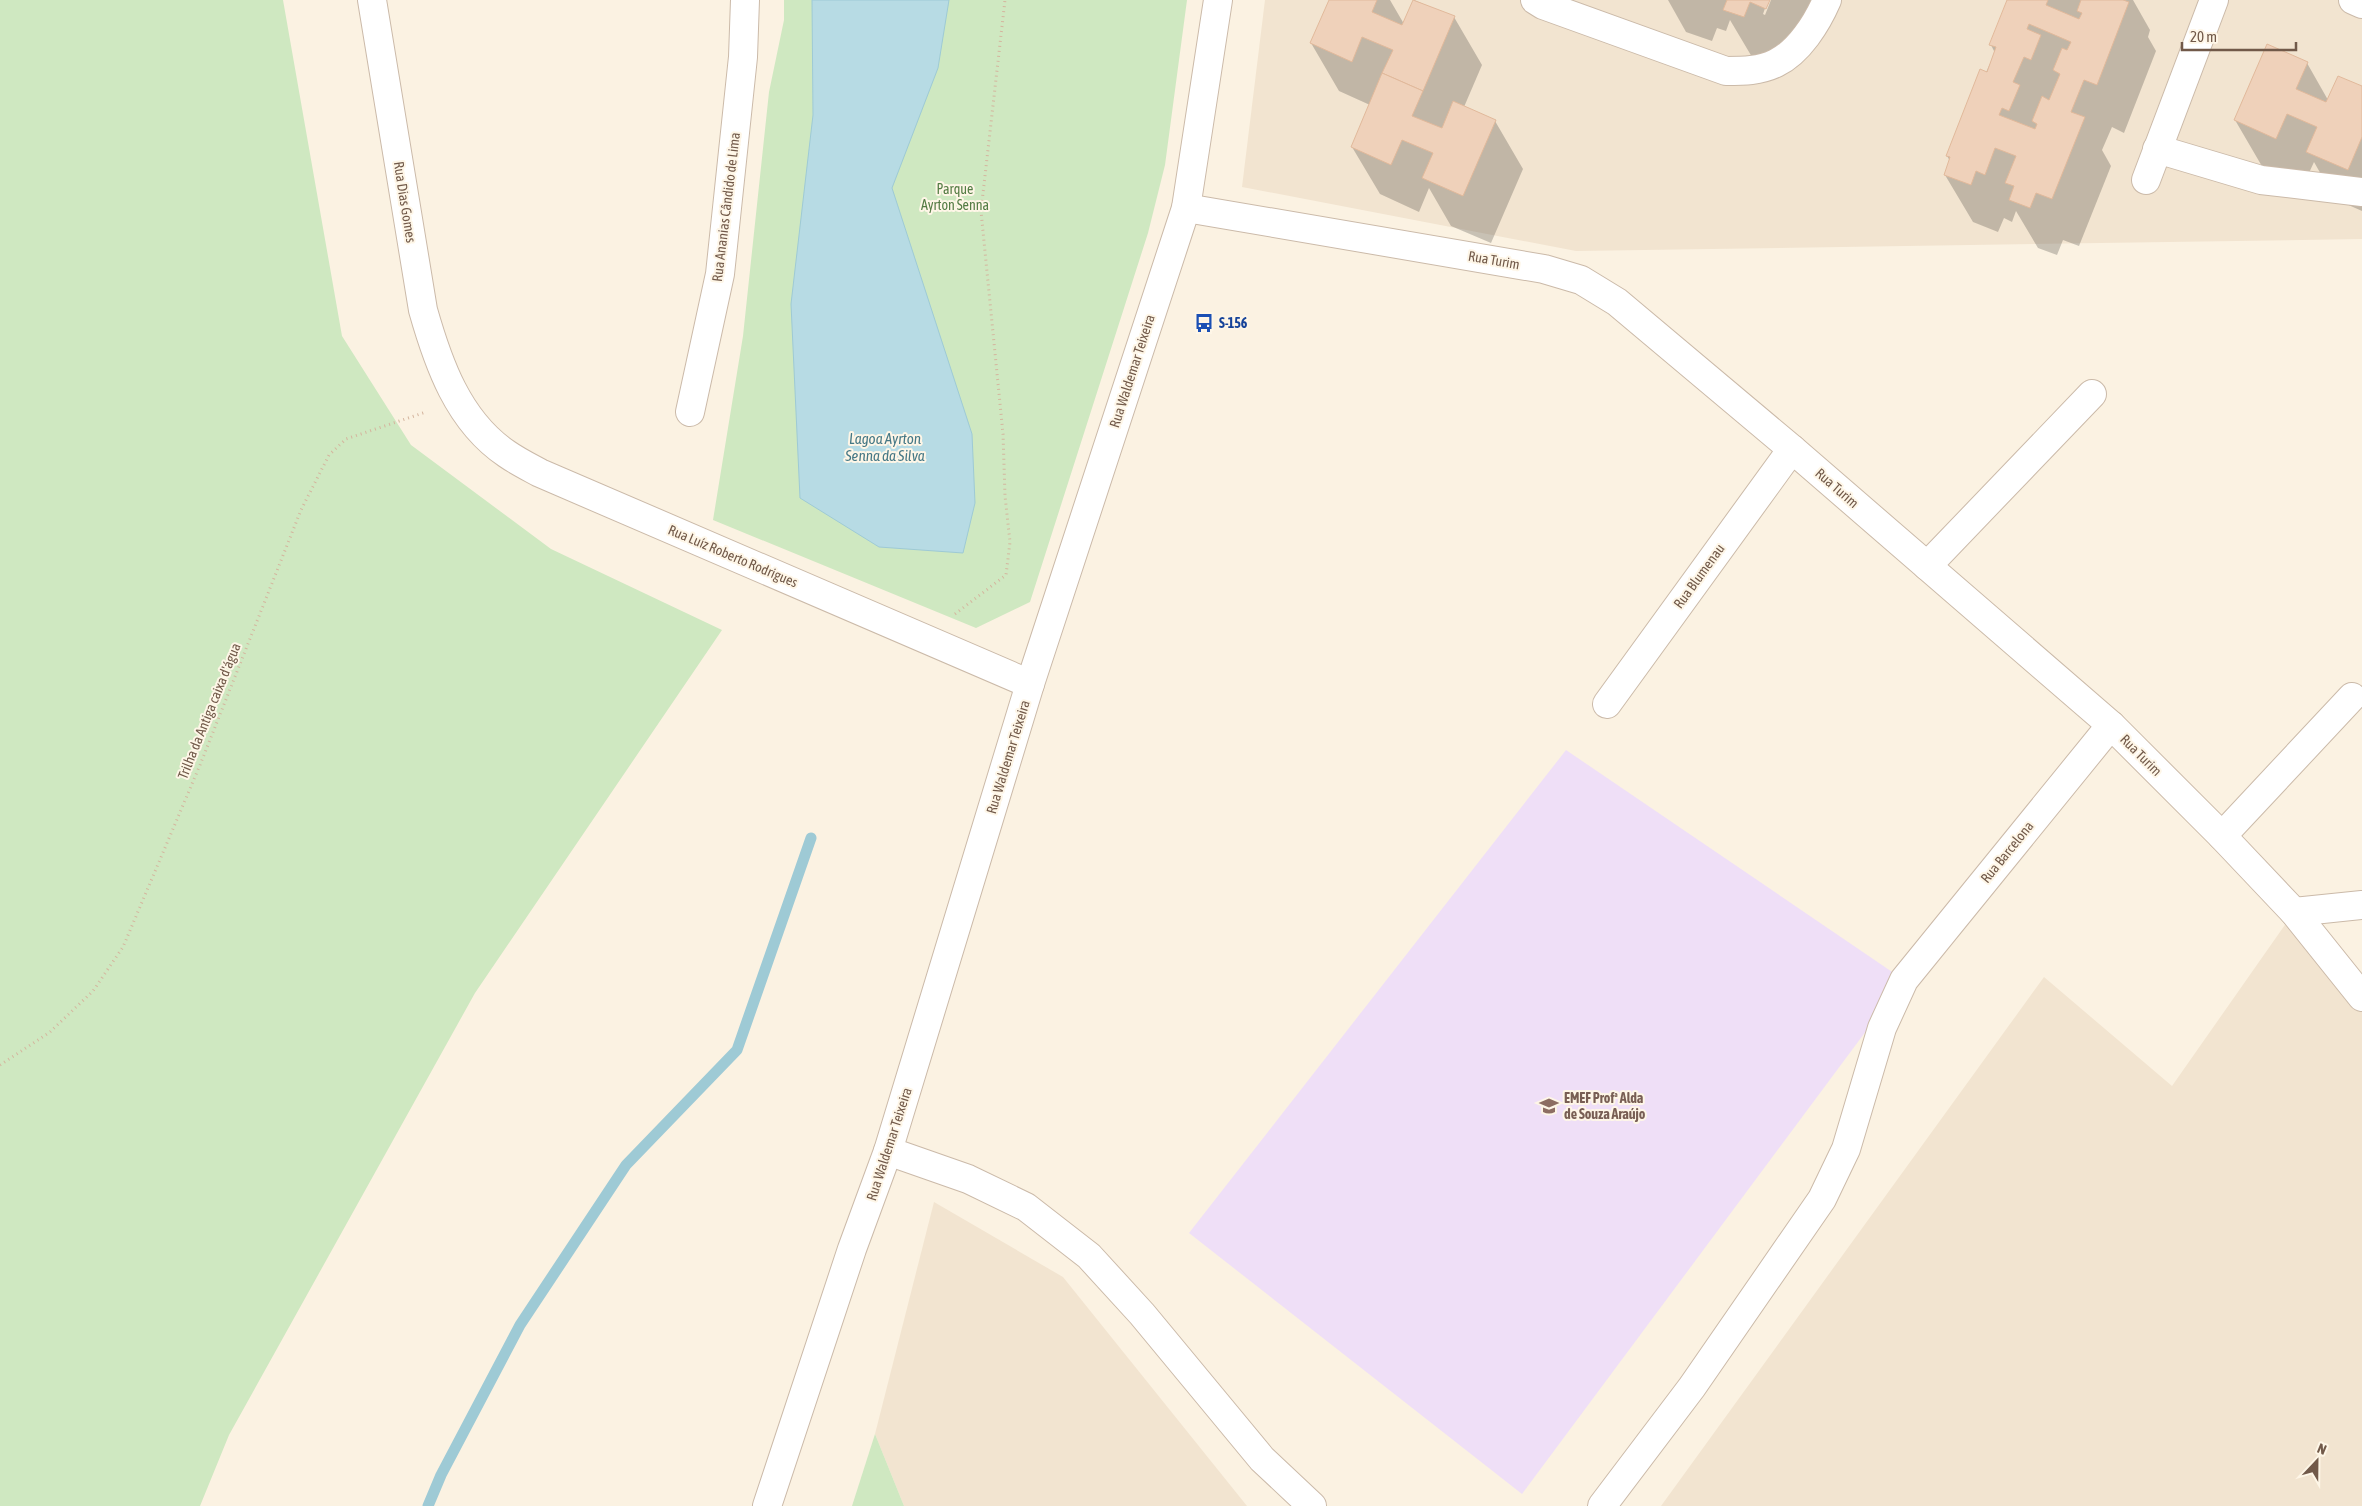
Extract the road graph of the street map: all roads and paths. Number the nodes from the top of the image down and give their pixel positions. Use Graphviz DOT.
graph roads {
  1 [pos="372,0"];
  2 [pos="745,0"];
  3 [pos="1005,0"];
  4 [pos="1218,0"];
  5 [pos="1535,0"];
  6 [pos="1827,0"];
  7 [pos="2214,0"];
  8 [pos="2353,0"];
  9 [pos="2362,4"];
  10 [pos="2157,149"];
  11 [pos="2146,180"];
  12 [pos="2362,192"];
  13 [pos="1186,208"];
  14 [pos="2092,394"];
  15 [pos="457,399"];
  16 [pos="690,412"];
  17 [pos="1792,449"];
  18 [pos="1927,566"];
  19 [pos="950,617"];
  20 [pos="1030,684"];
  21 [pos="2352,697"];
  22 [pos="1607,704"];
  23 [pos="2111,725"];
  24 [pos="2222,836"];
  25 [pos="2362,905"];
  26 [pos="2294,912"];
  27 [pos="2362,997"];
  28 [pos="0,1065"];
  29 [pos="888,1151"];
  30 [pos="767,1506"];
  31 [pos="1312,1506"];
  32 [pos="1602,1506"];
  1 -- 15 [label="street, Rua Dias Gomes"];
  2 -- 16 [label="street, Rua Ananias Cândido de Lima"];
  3 -- 19 [label="path"];
  4 -- 13 [label="street, Rua Waldemar Teixeira"];
  5 -- 6 [label="street"];
  7 -- 10 [label="street"];
  8 -- 9 [label="street"];
  10 -- 11 [label="street"];
  10 -- 12 [label="street"];
  13 -- 17 [label="street, Rua Turim"];
  13 -- 20 [label="street, Rua Waldemar Teixeira"];
  14 -- 18 [label="street"];
  15 -- 20 [label="street, Rua Luíz Roberto Rodrigues"];
  15 -- 28 [label="path, Trilha da Antiga caixa d'água"];
  17 -- 18 [label="street, Rua Turim"];
  17 -- 22 [label="street, Rua Blumenau"];
  18 -- 23 [label="street, Rua Turim"];
  20 -- 29 [label="street, Rua Waldemar Teixeira"];
  21 -- 24 [label="street"];
  23 -- 24 [label="street, Rua Turim"];
  23 -- 32 [label="street, Rua Barcelona"];
  24 -- 26 [label="street, Rua Turim"];
  25 -- 26 [label="street"];
  26 -- 27 [label="street, Rua Turim"];
  29 -- 30 [label="street, Rua Waldemar Teixeira"];
  29 -- 31 [label="street"];
}
